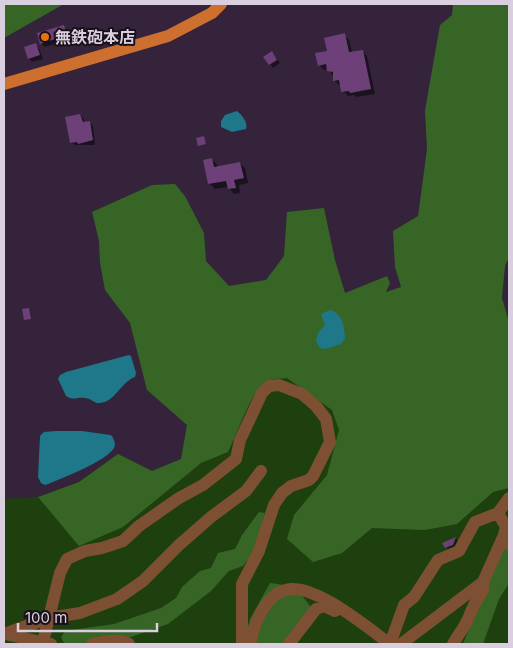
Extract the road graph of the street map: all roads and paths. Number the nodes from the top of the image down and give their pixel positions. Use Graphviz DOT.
graph roads {
  1 [pos="221,4"];
  2 [pos="4,84"];
  3 [pos="261,471"];
  4 [pos="509,498"];
  5 [pos="498,512"];
  6 [pos="507,540"];
  7 [pos="483,582"];
  8 [pos="49,618"];
  9 [pos="368,628"];
  10 [pos="4,634"];
  11 [pos="47,643"];
  12 [pos="92,644"];
  13 [pos="129,644"];
  14 [pos="242,644"];
  15 [pos="250,644"];
  16 [pos="289,644"];
  17 [pos="390,644"];
  18 [pos="401,644"];
  19 [pos="453,644"];
  1 -- 2 [label="main road"];
  3 -- 8 [label="lane"];
  4 -- 5 [label="lane"];
  5 -- 6 [label="lane"];
  5 -- 17 [label="lane"];
  6 -- 7 [label="lane"];
  7 -- 18 [label="lane"];
  7 -- 19 [label="lane"];
  8 -- 10 [label="lane"];
  8 -- 11 [label="lane"];
  8 -- 14 [label="lane"];
  9 -- 15 [label="lane"];
  9 -- 16 [label="lane"];
  9 -- 17 [label="lane"];
  10 -- 11 [label="lane"];
  12 -- 13 [label="lane"];
}
